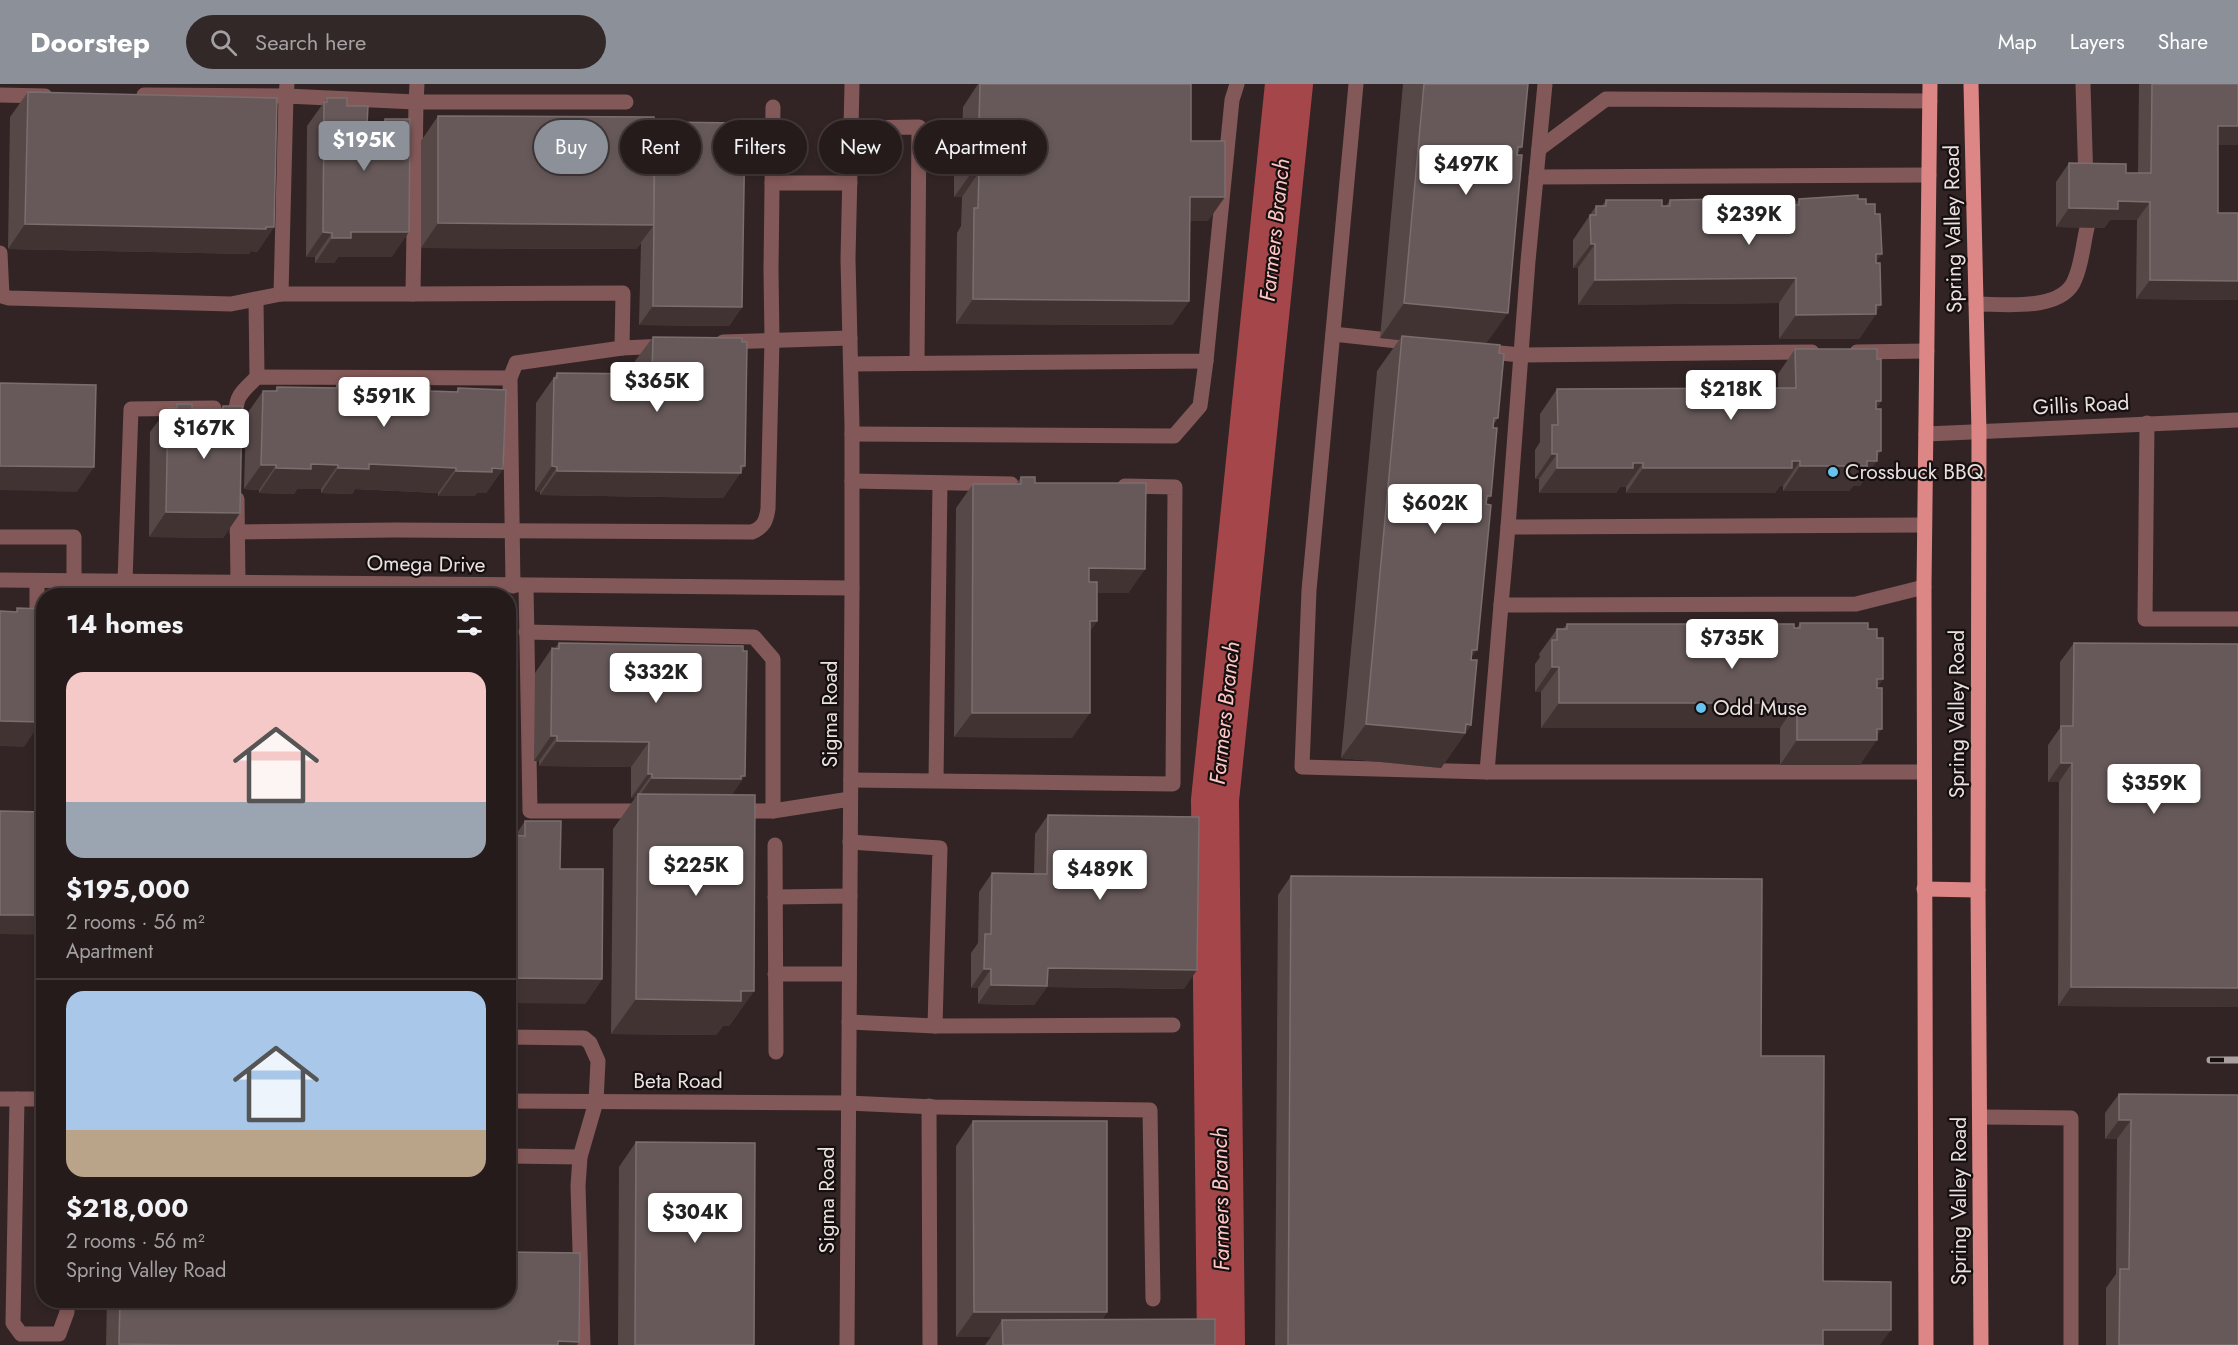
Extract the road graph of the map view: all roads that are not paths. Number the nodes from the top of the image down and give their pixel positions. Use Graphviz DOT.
graph roads {
  1 [pos="417,84"];
  2 [pos="852,84"];
  3 [pos="1237,84"];
  4 [pos="1356,84"];
  5 [pos="1545,84"];
  6 [pos="1930,84"];
  7 [pos="1971,84"];
  8 [pos="2083,84"];
  9 [pos="286,90"];
  10 [pos="0,95"];
  11 [pos="128,95"];
  12 [pos="58,96"];
  13 [pos="1930,100"];
  14 [pos="416,102"];
  15 [pos="626,102"];
  16 [pos="773,107"];
  17 [pos="851,120"];
  18 [pos="902,127"];
  19 [pos="1539,149"];
  20 [pos="850,174"];
  21 [pos="1929,175"];
  22 [pos="1536,177"];
  23 [pos="772,183"];
  24 [pos="850,183"];
  25 [pos="2086,183"];
  26 [pos="2087,228"];
  27 [pos="0,253"];
  28 [pos="282,294"];
  29 [pos="413,294"];
  30 [pos="256,300"];
  31 [pos="1976,304"];
  32 [pos="1333,334"];
  33 [pos="850,338"];
  34 [pos="772,340"];
  35 [pos="703,344"];
  36 [pos="680,345"];
  37 [pos="1427,345"];
  38 [pos="622,348"];
  39 [pos="1462,349"];
  40 [pos="1927,351"];
  41 [pos="1521,356"];
  42 [pos="1206,361"];
  43 [pos="917,363"];
  44 [pos="851,364"];
  45 [pos="257,377"];
  46 [pos="510,378"];
  47 [pos="214,408"];
  48 [pos="2238,420"];
  49 [pos="2147,423"];
  50 [pos="1979,432"];
  51 [pos="852,434"];
  52 [pos="1926,434"];
  53 [pos="236,442"];
  54 [pos="852,481"];
  55 [pos="940,483"];
  56 [pos="1022,484"];
  57 [pos="1104,486"];
  58 [pos="236,487"];
  59 [pos="1924,525"];
  60 [pos="1508,527"];
  61 [pos="237,532"];
  62 [pos="512,532"];
  63 [pos="0,537"];
  64 [pos="0,580"];
  65 [pos="38,581"];
  66 [pos="74,581"];
  67 [pos="125,581"];
  68 [pos="238,583"];
  69 [pos="519,586"];
  70 [pos="1924,587"];
  71 [pos="38,588"];
  72 [pos="105,588"];
  73 [pos="284,588"];
  74 [pos="368,588"];
  75 [pos="852,588"];
  76 [pos="1501,605"];
  77 [pos="2238,619"];
  78 [pos="526,632"];
  79 [pos="1487,772"];
  80 [pos="1924,772"];
  81 [pos="851,780"];
  82 [pos="936,780"];
  83 [pos="850,799"];
  84 [pos="657,811"];
  85 [pos="727,811"];
  86 [pos="773,811"];
  87 [pos="850,842"];
  88 [pos="775,845"];
  89 [pos="1924,889"];
  90 [pos="1978,890"];
  91 [pos="850,896"];
  92 [pos="775,897"];
  93 [pos="775,974"];
  94 [pos="849,974"];
  95 [pos="849,1022"];
  96 [pos="1173,1025"];
  97 [pos="935,1026"];
  98 [pos="516,1037"];
  99 [pos="776,1052"];
  100 [pos="0,1099"];
  101 [pos="17,1099"];
  102 [pos="36,1099"];
  103 [pos="516,1101"];
  104 [pos="596,1102"];
  105 [pos="848,1103"];
  106 [pos="929,1106"];
  107 [pos="1980,1118"];
  108 [pos="516,1156"];
  109 [pos="580,1157"];
  110 [pos="1153,1299"];
  111 [pos="67,1308"];
  112 [pos="583,1345"];
  113 [pos="847,1345"];
  114 [pos="930,1345"];
  115 [pos="1926,1345"];
  116 [pos="1981,1345"];
  117 [pos="2070,1345"];
  1 -- 14 [label="street"];
  2 -- 17 [label="street, Sigma Road"];
  3 -- 42 [label="street"];
  4 -- 32 [label="street"];
  5 -- 19 [label="street"];
  6 -- 13 [label="main road, Spring Valley Road"];
  7 -- 31 [label="main road, Spring Valley Road"];
  8 -- 25 [label="street"];
  9 -- 11 [label="street"];
  9 -- 14 [label="street"];
  9 -- 28 [label="street"];
  10 -- 12 [label="street"];
  13 -- 19 [label="street"];
  13 -- 21 [label="main road, Spring Valley Road"];
  14 -- 15 [label="street"];
  14 -- 29 [label="street"];
  16 -- 23 [label="street"];
  18 -- 43 [label="street"];
  19 -- 22 [label="street"];
  20 -- 24 [label="street, Sigma Road"];
  21 -- 22 [label="street"];
  21 -- 40 [label="main road, Spring Valley Road"];
  22 -- 41 [label="street"];
  23 -- 24 [label="street"];
  23 -- 34 [label="street"];
  24 -- 33 [label="street, Sigma Road"];
  26 -- 31 [label="street"];
  27 -- 30 [label="street"];
  28 -- 29 [label="street"];
  28 -- 30 [label="street"];
  29 -- 38 [label="street"];
  30 -- 45 [label="street"];
  31 -- 50 [label="main road, Spring Valley Road"];
  32 -- 37 [label="street"];
  32 -- 79 [label="street"];
  33 -- 34 [label="street"];
  33 -- 44 [label="street, Sigma Road"];
  34 -- 35 [label="street"];
  34 -- 62 [label="street"];
  36 -- 38 [label="street"];
  38 -- 46 [label="street"];
  39 -- 41 [label="street"];
  40 -- 41 [label="street"];
  40 -- 52 [label="main road, Spring Valley Road"];
  41 -- 60 [label="street"];
  42 -- 43 [label="street"];
  42 -- 51 [label="street"];
  43 -- 44 [label="street"];
  44 -- 51 [label="street, Sigma Road"];
  45 -- 46 [label="street"];
  45 -- 53 [label="street"];
  46 -- 62 [label="street"];
  47 -- 67 [label="street"];
  48 -- 49 [label="street, Gillis Road"];
  49 -- 50 [label="street, Gillis Road"];
  49 -- 77 [label="street"];
  50 -- 52 [label="street, Gillis Road"];
  50 -- 90 [label="main road, Spring Valley Road"];
  51 -- 54 [label="street, Sigma Road"];
  52 -- 59 [label="main road, Spring Valley Road"];
  54 -- 55 [label="street"];
  54 -- 75 [label="street, Sigma Road"];
  55 -- 56 [label="street"];
  55 -- 82 [label="street"];
  57 -- 82 [label="street"];
  58 -- 61 [label="street"];
  59 -- 60 [label="street"];
  59 -- 70 [label="main road, Spring Valley Road"];
  60 -- 76 [label="street"];
  61 -- 62 [label="street"];
  61 -- 68 [label="street"];
  62 -- 69 [label="street"];
  63 -- 66 [label="street"];
  64 -- 65 [label="street, Omega Drive"];
  65 -- 66 [label="street, Omega Drive"];
  65 -- 71 [label="street"];
  66 -- 72 [label="street, Omega Drive"];
  67 -- 68 [label="street, Omega Drive"];
  67 -- 72 [label="street, Omega Drive"];
  68 -- 73 [label="street, Omega Drive"];
  69 -- 74 [label="street, Omega Drive"];
  69 -- 75 [label="street, Omega Drive"];
  69 -- 78 [label="street"];
  70 -- 76 [label="street"];
  70 -- 80 [label="main road, Spring Valley Road"];
  75 -- 81 [label="street, Sigma Road"];
  76 -- 79 [label="street"];
  78 -- 84 [label="street"];
  78 -- 86 [label="street"];
  79 -- 80 [label="street"];
  80 -- 89 [label="main road, Spring Valley Road"];
  81 -- 82 [label="street"];
  81 -- 83 [label="street, Sigma Road"];
  83 -- 86 [label="street"];
  83 -- 87 [label="street, Sigma Road"];
  85 -- 86 [label="street"];
  87 -- 91 [label="street, Sigma Road"];
  87 -- 97 [label="street"];
  88 -- 92 [label="street"];
  89 -- 90 [label="main road"];
  89 -- 115 [label="main road, Spring Valley Road"];
  90 -- 107 [label="main road, Spring Valley Road"];
  91 -- 92 [label="street"];
  91 -- 94 [label="street, Sigma Road"];
  92 -- 93 [label="street"];
  93 -- 94 [label="street"];
  93 -- 99 [label="street"];
  94 -- 95 [label="street, Sigma Road"];
  95 -- 97 [label="street"];
  95 -- 105 [label="street, Sigma Road"];
  96 -- 97 [label="street"];
  98 -- 104 [label="street"];
  100 -- 101 [label="street"];
  101 -- 102 [label="street"];
  101 -- 111 [label="street"];
  103 -- 104 [label="street, Beta Road"];
  104 -- 105 [label="street, Beta Road"];
  104 -- 109 [label="street"];
  105 -- 106 [label="street, Beta Road"];
  105 -- 113 [label="street, Sigma Road"];
  106 -- 110 [label="street, Beta Road"];
  106 -- 114 [label="street"];
  107 -- 116 [label="main road, Spring Valley Road"];
  107 -- 117 [label="street"];
  108 -- 109 [label="street"];
  109 -- 112 [label="street"];
}
